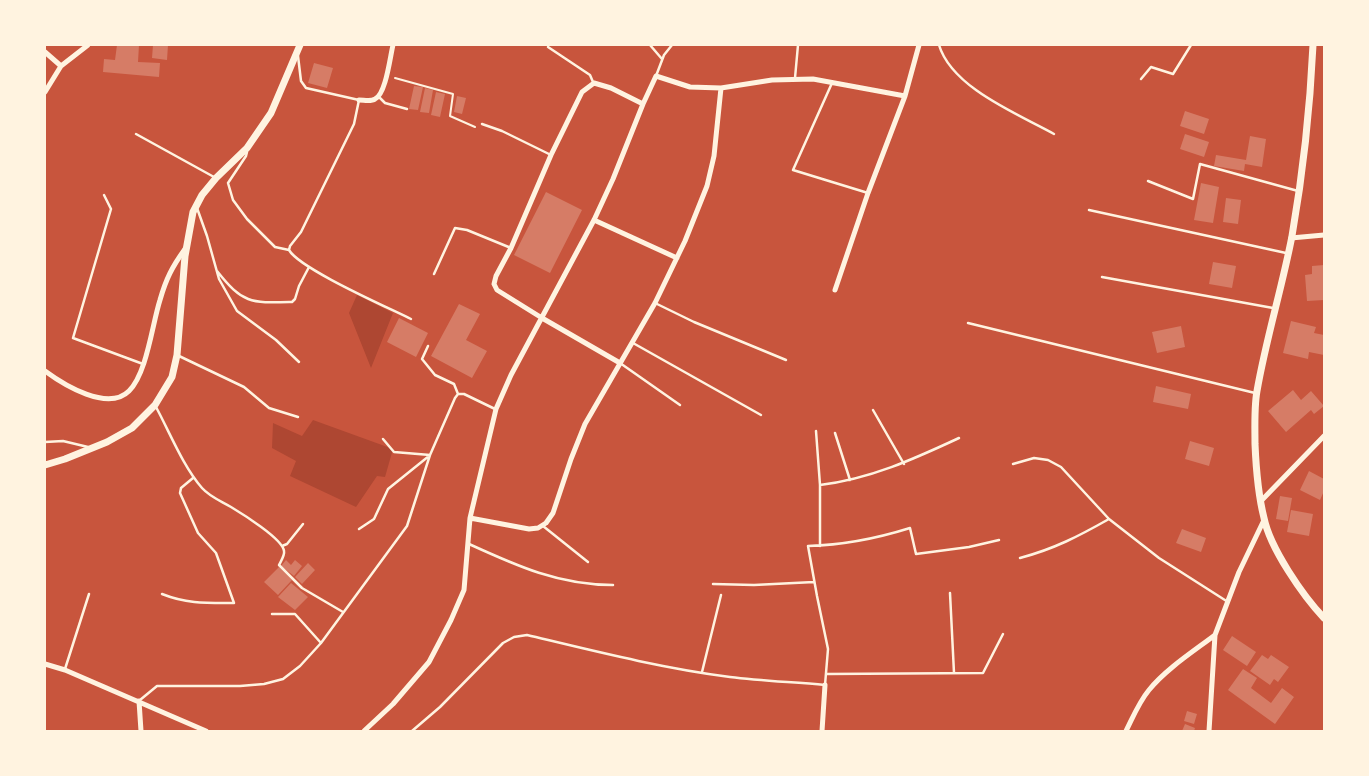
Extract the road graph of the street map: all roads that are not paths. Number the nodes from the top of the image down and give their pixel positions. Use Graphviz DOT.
graph roads {
  1 [pos="88,45"];
  2 [pos="393,45"];
  3 [pos="650,45"];
  4 [pos="672,45"];
  5 [pos="798,45"];
  6 [pos="918,45"];
  7 [pos="939,45"];
  8 [pos="1191,45"];
  9 [pos="1313,45"];
  10 [pos="299,48"];
  11 [pos="548,48"];
  12 [pos="45,52"];
  13 [pos="662,59"];
  14 [pos="61,66"];
  15 [pos="656,76"];
  16 [pos="794,78"];
  17 [pos="1142,80"];
  18 [pos="833,82"];
  19 [pos="594,83"];
  20 [pos="721,88"];
  21 [pos="45,92"];
  22 [pos="905,96"];
  23 [pos="379,97"];
  24 [pos="359,100"];
  25 [pos="643,104"];
  26 [pos="407,110"];
  27 [pos="482,124"];
  28 [pos="136,134"];
  29 [pos="1054,134"];
  30 [pos="247,148"];
  31 [pos="551,154"];
  32 [pos="216,178"];
  33 [pos="1148,181"];
  34 [pos="1299,191"];
  35 [pos="868,192"];
  36 [pos="104,195"];
  37 [pos="196,206"];
  38 [pos="1089,210"];
  39 [pos="594,220"];
  40 [pos="1324,235"];
  41 [pos="1292,238"];
  42 [pos="187,247"];
  43 [pos="511,248"];
  44 [pos="289,250"];
  45 [pos="1288,253"];
  46 [pos="677,258"];
  47 [pos="215,267"];
  48 [pos="309,267"];
  49 [pos="434,274"];
  50 [pos="1102,277"];
  51 [pos="835,290"];
  52 [pos="655,302"];
  53 [pos="1274,308"];
  54 [pos="542,318"];
  55 [pos="411,319"];
  56 [pos="968,323"];
  57 [pos="632,343"];
  58 [pos="428,346"];
  59 [pos="177,355"];
  60 [pos="786,360"];
  61 [pos="299,362"];
  62 [pos="620,363"];
  63 [pos="143,364"];
  64 [pos="45,372"];
  65 [pos="1256,393"];
  66 [pos="458,394"];
  67 [pos="680,405"];
  68 [pos="155,406"];
  69 [pos="496,409"];
  70 [pos="873,410"];
  71 [pos="761,415"];
  72 [pos="298,417"];
  73 [pos="816,431"];
  74 [pos="835,433"];
  75 [pos="1324,436"];
  76 [pos="959,438"];
  77 [pos="383,439"];
  78 [pos="45,442"];
  79 [pos="92,448"];
  80 [pos="430,455"];
  81 [pos="904,464"];
  82 [pos="1013,464"];
  83 [pos="45,465"];
  84 [pos="193,478"];
  85 [pos="850,480"];
  86 [pos="820,485"];
  87 [pos="1261,501"];
  88 [pos="470,518"];
  89 [pos="1109,519"];
  90 [pos="1264,520"];
  91 [pos="303,524"];
  92 [pos="542,526"];
  93 [pos="359,528"];
  94 [pos="999,540"];
  95 [pos="469,544"];
  96 [pos="282,546"];
  97 [pos="820,546"];
  98 [pos="1020,558"];
  99 [pos="588,562"];
  100 [pos="814,582"];
  101 [pos="713,584"];
  102 [pos="613,585"];
  103 [pos="89,594"];
  104 [pos="162,594"];
  105 [pos="950,594"];
  106 [pos="721,595"];
  107 [pos="1228,603"];
  108 [pos="343,612"];
  109 [pos="272,614"];
  110 [pos="1324,618"];
  111 [pos="1004,634"];
  112 [pos="1215,635"];
  113 [pos="322,643"];
  114 [pos="45,664"];
  115 [pos="65,670"];
  116 [pos="702,672"];
  117 [pos="954,673"];
  118 [pos="826,674"];
  119 [pos="825,684"];
  120 [pos="139,701"];
  121 [pos="141,731"];
  122 [pos="206,731"];
  123 [pos="364,731"];
  124 [pos="412,731"];
  125 [pos="822,731"];
  126 [pos="1126,731"];
  127 [pos="1209,731"];
  1 -- 14 [label="street"];
  2 -- 23 [label="street"];
  3 -- 13 [label="lane"];
  4 -- 13 [label="lane"];
  5 -- 16 [label="lane"];
  6 -- 22 [label="street"];
  7 -- 29 [label="lane"];
  8 -- 17 [label="lane"];
  9 -- 34 [label="street"];
  10 -- 24 [label="lane"];
  10 -- 30 [label="street"];
  11 -- 19 [label="lane"];
  12 -- 14 [label="street"];
  13 -- 15 [label="lane"];
  14 -- 21 [label="street"];
  15 -- 20 [label="street"];
  15 -- 25 [label="street"];
  16 -- 18 [label="street"];
  16 -- 20 [label="street"];
  18 -- 22 [label="street"];
  18 -- 35 [label="lane"];
  19 -- 25 [label="street"];
  19 -- 31 [label="street"];
  20 -- 46 [label="street"];
  22 -- 35 [label="street"];
  23 -- 24 [label="street"];
  23 -- 26 [label="lane"];
  24 -- 44 [label="lane"];
  25 -- 39 [label="street"];
  27 -- 31 [label="lane"];
  28 -- 32 [label="lane"];
  30 -- 32 [label="street"];
  30 -- 44 [label="lane"];
  31 -- 43 [label="street"];
  32 -- 37 [label="street"];
  33 -- 34 [label="lane"];
  34 -- 41 [label="street"];
  35 -- 51 [label="street"];
  36 -- 63 [label="lane"];
  37 -- 42 [label="street"];
  37 -- 47 [label="lane"];
  38 -- 45 [label="lane"];
  39 -- 46 [label="street"];
  39 -- 54 [label="street"];
  40 -- 41 [label="street"];
  41 -- 45 [label="street"];
  42 -- 59 [label="street"];
  42 -- 63 [label="street"];
  43 -- 49 [label="lane"];
  43 -- 54 [label="street"];
  44 -- 48 [label="lane"];
  45 -- 53 [label="street"];
  46 -- 52 [label="street"];
  47 -- 48 [label="lane"];
  47 -- 61 [label="lane"];
  48 -- 55 [label="lane"];
  50 -- 53 [label="lane"];
  52 -- 57 [label="street"];
  52 -- 60 [label="lane"];
  53 -- 65 [label="street"];
  54 -- 62 [label="street"];
  54 -- 69 [label="street"];
  56 -- 65 [label="lane"];
  57 -- 62 [label="street"];
  57 -- 71 [label="lane"];
  58 -- 66 [label="lane"];
  59 -- 68 [label="street"];
  59 -- 72 [label="lane"];
  62 -- 67 [label="lane"];
  62 -- 92 [label="street"];
  63 -- 64 [label="street"];
  65 -- 87 [label="street"];
  66 -- 69 [label="lane"];
  66 -- 80 [label="lane"];
  68 -- 79 [label="street"];
  68 -- 84 [label="lane"];
  69 -- 88 [label="street"];
  70 -- 81 [label="lane"];
  73 -- 86 [label="lane"];
  74 -- 85 [label="lane"];
  75 -- 87 [label="street"];
  76 -- 81 [label="lane"];
  77 -- 80 [label="lane"];
  78 -- 79 [label="lane"];
  79 -- 83 [label="street"];
  80 -- 93 [label="lane"];
  80 -- 108 [label="lane"];
  81 -- 85 [label="lane"];
  82 -- 89 [label="lane"];
  84 -- 96 [label="lane"];
  84 -- 104 [label="lane"];
  85 -- 86 [label="lane"];
  86 -- 97 [label="lane"];
  87 -- 90 [label="street"];
  88 -- 92 [label="street"];
  88 -- 95 [label="street"];
  89 -- 98 [label="lane"];
  89 -- 107 [label="lane"];
  90 -- 107 [label="street"];
  90 -- 110 [label="street"];
  91 -- 96 [label="lane"];
  92 -- 99 [label="lane"];
  94 -- 97 [label="lane"];
  95 -- 102 [label="lane"];
  95 -- 123 [label="street"];
  96 -- 108 [label="lane"];
  97 -- 100 [label="lane"];
  100 -- 101 [label="lane"];
  100 -- 118 [label="lane"];
  103 -- 115 [label="lane"];
  105 -- 117 [label="lane"];
  106 -- 116 [label="lane"];
  107 -- 112 [label="street"];
  108 -- 113 [label="lane"];
  109 -- 113 [label="lane"];
  111 -- 117 [label="lane"];
  112 -- 126 [label="street"];
  112 -- 127 [label="street"];
  113 -- 120 [label="lane"];
  114 -- 115 [label="street"];
  115 -- 120 [label="street"];
  116 -- 119 [label="lane"];
  116 -- 124 [label="lane"];
  117 -- 118 [label="lane"];
  118 -- 119 [label="lane"];
  119 -- 125 [label="street"];
  120 -- 121 [label="street"];
  120 -- 122 [label="street"];
}
